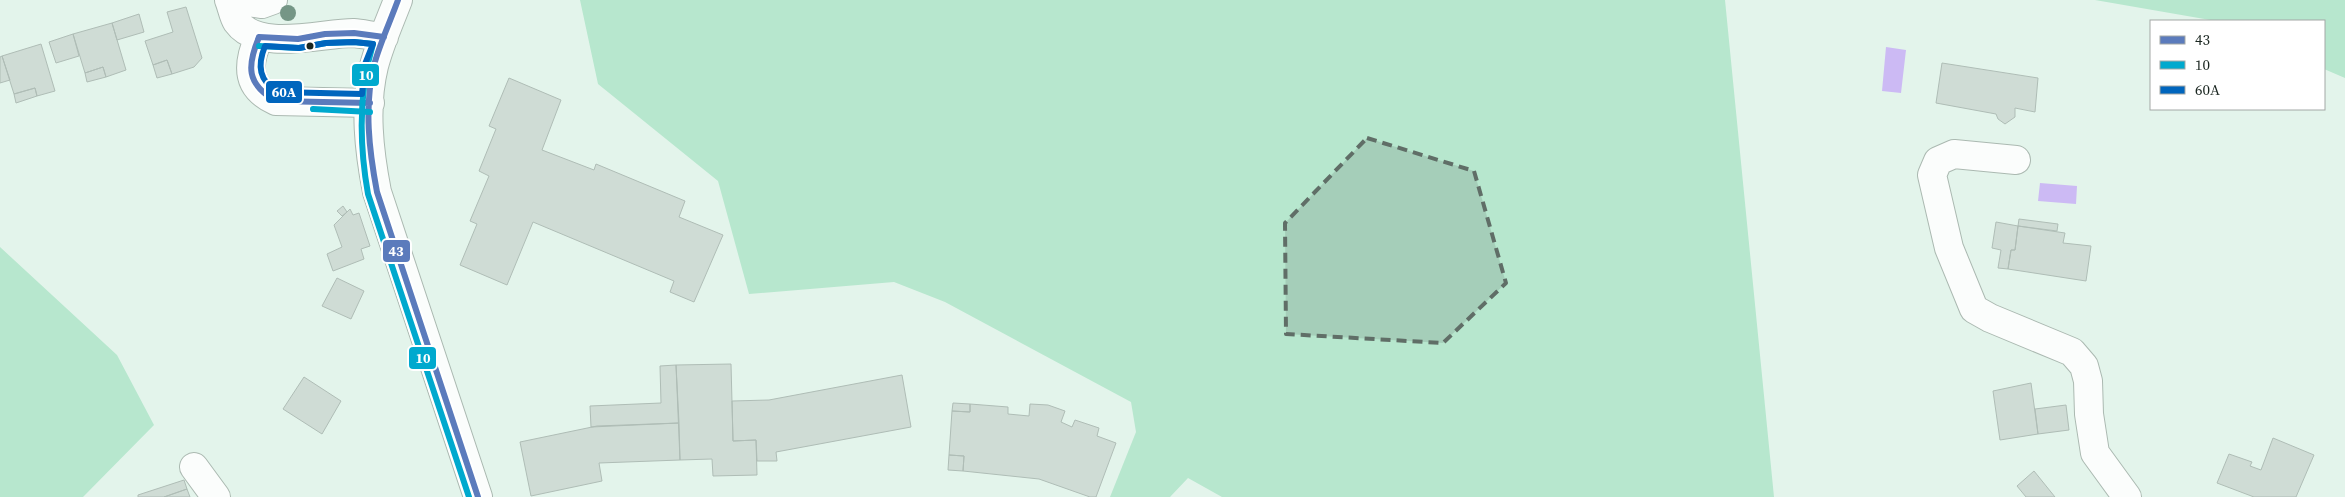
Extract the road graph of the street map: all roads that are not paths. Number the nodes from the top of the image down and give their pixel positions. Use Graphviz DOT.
graph roads {
  1 [pos="230,0"];
  2 [pos="274,0"];
  3 [pos="398,0"];
  4 [pos="259,37"];
  5 [pos="384,37"];
  6 [pos="370,103"];
  7 [pos="2016,160"];
  8 [pos="194,467"];
  9 [pos="216,497"];
  10 [pos="478,497"];
  11 [pos="2127,497"];
  1 -- 2 [label="street"];
  1 -- 4 [label="street"];
  3 -- 5 [label="street"];
  4 -- 5 [label="street"];
  4 -- 6 [label="street"];
  5 -- 6 [label="street"];
  6 -- 10 [label="street"];
  7 -- 11 [label="street"];
  8 -- 9 [label="street"];
}
